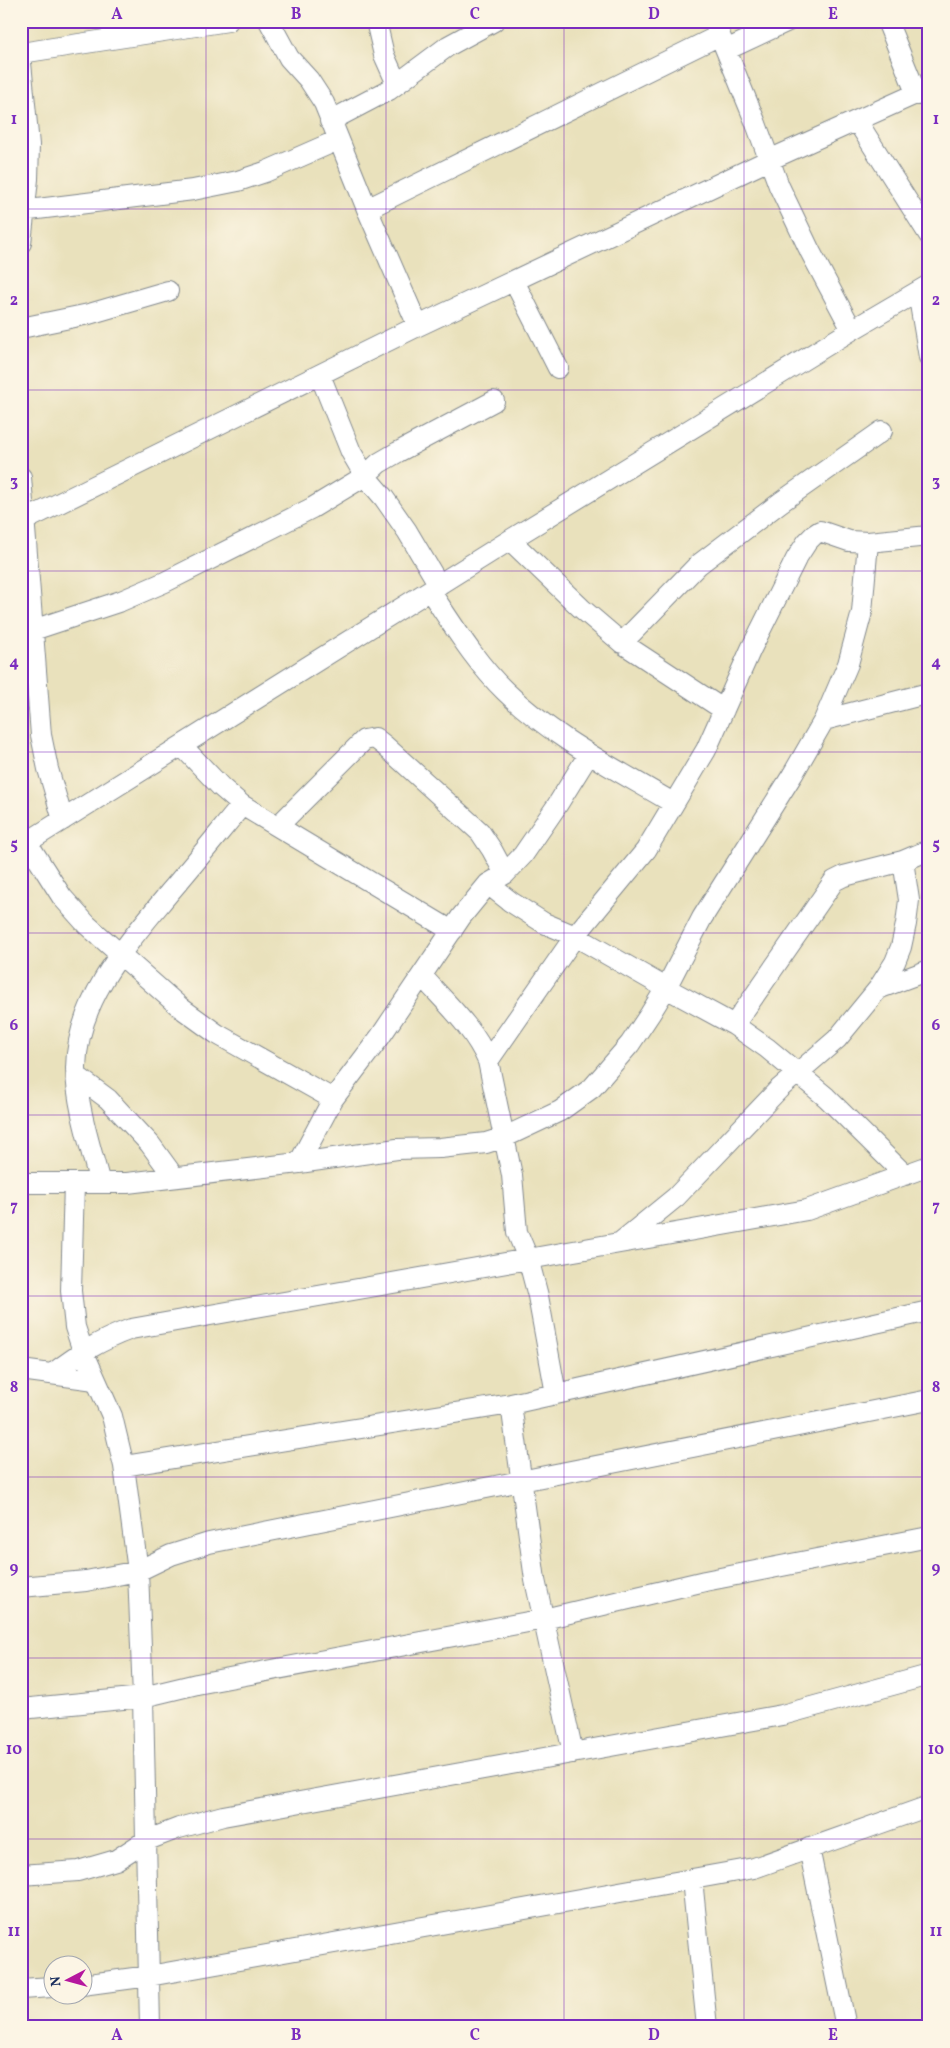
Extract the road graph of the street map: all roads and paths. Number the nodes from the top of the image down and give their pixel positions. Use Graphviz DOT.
graph roads {
  1 [pos="228,21"];
  2 [pos="269,21"];
  3 [pos="376,21"];
  4 [pos="494,21"];
  5 [pos="788,21"];
  6 [pos="887,21"];
  7 [pos="720,35"];
  8 [pos="21,53"];
  9 [pos="21,63"];
  10 [pos="22,84"];
  11 [pos="397,84"];
  12 [pos="923,91"];
  13 [pos="330,120"];
  14 [pos="857,121"];
  15 [pos="338,140"];
  16 [pos="769,160"];
  17 [pos="367,209"];
  18 [pos="23,211"];
  19 [pos="929,235"];
  20 [pos="21,243"];
  21 [pos="514,281"];
  22 [pos="923,288"];
  23 [pos="168,291"];
  24 [pos="418,326"];
  25 [pos="21,328"];
  26 [pos="852,330"];
  27 [pos="929,357"];
  28 [pos="558,368"];
  29 [pos="320,375"];
  30 [pos="494,401"];
  31 [pos="882,431"];
  32 [pos="365,476"];
  33 [pos="21,477"];
  34 [pos="22,521"];
  35 [pos="929,536"];
  36 [pos="510,540"];
  37 [pos="868,542"];
  38 [pos="435,588"];
  39 [pos="33,630"];
  40 [pos="622,643"];
  41 [pos="929,693"];
  42 [pos="724,710"];
  43 [pos="824,720"];
  44 [pos="182,746"];
  45 [pos="589,754"];
  46 [pos="673,803"];
  47 [pos="242,805"];
  48 [pos="63,820"];
  49 [pos="278,826"];
  50 [pos="24,844"];
  51 [pos="929,850"];
  52 [pos="903,861"];
  53 [pos="497,879"];
  54 [pos="452,931"];
  55 [pos="575,936"];
  56 [pos="119,955"];
  57 [pos="929,970"];
  58 [pos="422,976"];
  59 [pos="666,988"];
  60 [pos="878,989"];
  61 [pos="734,1025"];
  62 [pos="488,1061"];
  63 [pos="797,1073"];
  64 [pos="77,1076"];
  65 [pos="333,1099"];
  66 [pos="505,1138"];
  67 [pos="299,1163"];
  68 [pos="929,1166"];
  69 [pos="905,1176"];
  70 [pos="174,1177"];
  71 [pos="21,1183"];
  72 [pos="74,1183"];
  73 [pos="100,1183"];
  74 [pos="622,1242"];
  75 [pos="528,1258"];
  76 [pos="929,1311"];
  77 [pos="82,1351"];
  78 [pos="21,1370"];
  79 [pos="52,1374"];
  80 [pos="95,1380"];
  81 [pos="556,1394"];
  82 [pos="929,1400"];
  83 [pos="511,1404"];
  84 [pos="124,1466"];
  85 [pos="522,1480"];
  86 [pos="929,1537"];
  87 [pos="138,1571"];
  88 [pos="21,1588"];
  89 [pos="544,1619"];
  90 [pos="929,1675"];
  91 [pos="143,1697"];
  92 [pos="21,1709"];
  93 [pos="573,1753"];
  94 [pos="929,1806"];
  95 [pos="145,1841"];
  96 [pos="809,1848"];
  97 [pos="21,1875"];
  98 [pos="692,1879"];
  99 [pos="148,1976"];
  100 [pos="92,1984"];
  101 [pos="42,1988"];
  102 [pos="21,1990"];
  103 [pos="150,2027"];
  104 [pos="707,2027"];
  105 [pos="846,2027"];
  1 -- 8 [label="street"];
  2 -- 13 [label="street"];
  3 -- 11 [label="street"];
  4 -- 11 [label="street"];
  5 -- 7 [label="street"];
  6 -- 12 [label="street"];
  7 -- 16 [label="street"];
  7 -- 17 [label="street"];
  9 -- 10 [label="street"];
  10 -- 18 [label="street"];
  11 -- 13 [label="street"];
  12 -- 14 [label="street"];
  13 -- 15 [label="street"];
  14 -- 16 [label="street"];
  14 -- 19 [label="street"];
  15 -- 17 [label="street"];
  15 -- 18 [label="street"];
  16 -- 21 [label="street"];
  16 -- 26 [label="street"];
  17 -- 24 [label="street"];
  18 -- 20 [label="street"];
  21 -- 24 [label="street"];
  21 -- 28 [label="street"];
  22 -- 26 [label="street"];
  22 -- 27 [label="street"];
  23 -- 25 [label="street"];
  24 -- 29 [label="street"];
  26 -- 36 [label="street"];
  29 -- 32 [label="street"];
  29 -- 34 [label="street"];
  30 -- 32 [label="street"];
  31 -- 40 [label="street"];
  32 -- 38 [label="street"];
  32 -- 39 [label="street"];
  33 -- 34 [label="street"];
  34 -- 39 [label="street"];
  35 -- 37 [label="street"];
  36 -- 38 [label="street"];
  36 -- 40 [label="street"];
  37 -- 42 [label="street"];
  37 -- 43 [label="street"];
  38 -- 44 [label="street"];
  38 -- 45 [label="street"];
  39 -- 48 [label="street"];
  40 -- 42 [label="street"];
  41 -- 43 [label="street"];
  42 -- 46 [label="street"];
  43 -- 59 [label="street"];
  44 -- 47 [label="street"];
  44 -- 48 [label="street"];
  45 -- 46 [label="street"];
  45 -- 53 [label="street"];
  46 -- 55 [label="street"];
  47 -- 49 [label="street"];
  47 -- 56 [label="street"];
  48 -- 50 [label="street"];
  49 -- 53 [label="street"];
  49 -- 54 [label="street"];
  50 -- 56 [label="street"];
  51 -- 52 [label="street"];
  52 -- 60 [label="street"];
  52 -- 61 [label="street"];
  53 -- 54 [label="street"];
  53 -- 55 [label="street"];
  54 -- 58 [label="street"];
  55 -- 59 [label="street"];
  55 -- 62 [label="street"];
  56 -- 64 [label="street"];
  56 -- 65 [label="street"];
  57 -- 60 [label="street"];
  58 -- 62 [label="street"];
  58 -- 65 [label="street"];
  59 -- 61 [label="street"];
  59 -- 66 [label="street"];
  60 -- 63 [label="street"];
  61 -- 63 [label="street"];
  62 -- 66 [label="street"];
  63 -- 69 [label="street"];
  63 -- 74 [label="street"];
  64 -- 70 [label="street"];
  64 -- 73 [label="street"];
  65 -- 67 [label="street"];
  66 -- 67 [label="street"];
  66 -- 75 [label="street"];
  67 -- 70 [label="street"];
  68 -- 69 [label="street"];
  69 -- 74 [label="street"];
  70 -- 73 [label="street"];
  71 -- 72 [label="street"];
  72 -- 73 [label="street"];
  72 -- 77 [label="street"];
  74 -- 75 [label="street"];
  75 -- 77 [label="street"];
  75 -- 81 [label="street"];
  76 -- 81 [label="street"];
  77 -- 79 [label="street"];
  77 -- 80 [label="street"];
  78 -- 79 [label="street"];
  79 -- 80 [label="street"];
  80 -- 84 [label="street"];
  81 -- 83 [label="street"];
  82 -- 85 [label="street"];
  83 -- 84 [label="street"];
  83 -- 85 [label="street"];
  84 -- 87 [label="street"];
  85 -- 87 [label="street"];
  85 -- 89 [label="street"];
  86 -- 89 [label="street"];
  87 -- 88 [label="street"];
  87 -- 91 [label="street"];
  89 -- 91 [label="street"];
  89 -- 93 [label="street"];
  90 -- 93 [label="street"];
  91 -- 92 [label="street"];
  91 -- 95 [label="street"];
  93 -- 95 [label="street"];
  94 -- 96 [label="street"];
  95 -- 97 [label="street"];
  95 -- 99 [label="street"];
  96 -- 98 [label="street"];
  96 -- 105 [label="street"];
  98 -- 99 [label="street"];
  98 -- 104 [label="street"];
  99 -- 100 [label="street"];
  99 -- 103 [label="street"];
  101 -- 102 [label="street"];
}
